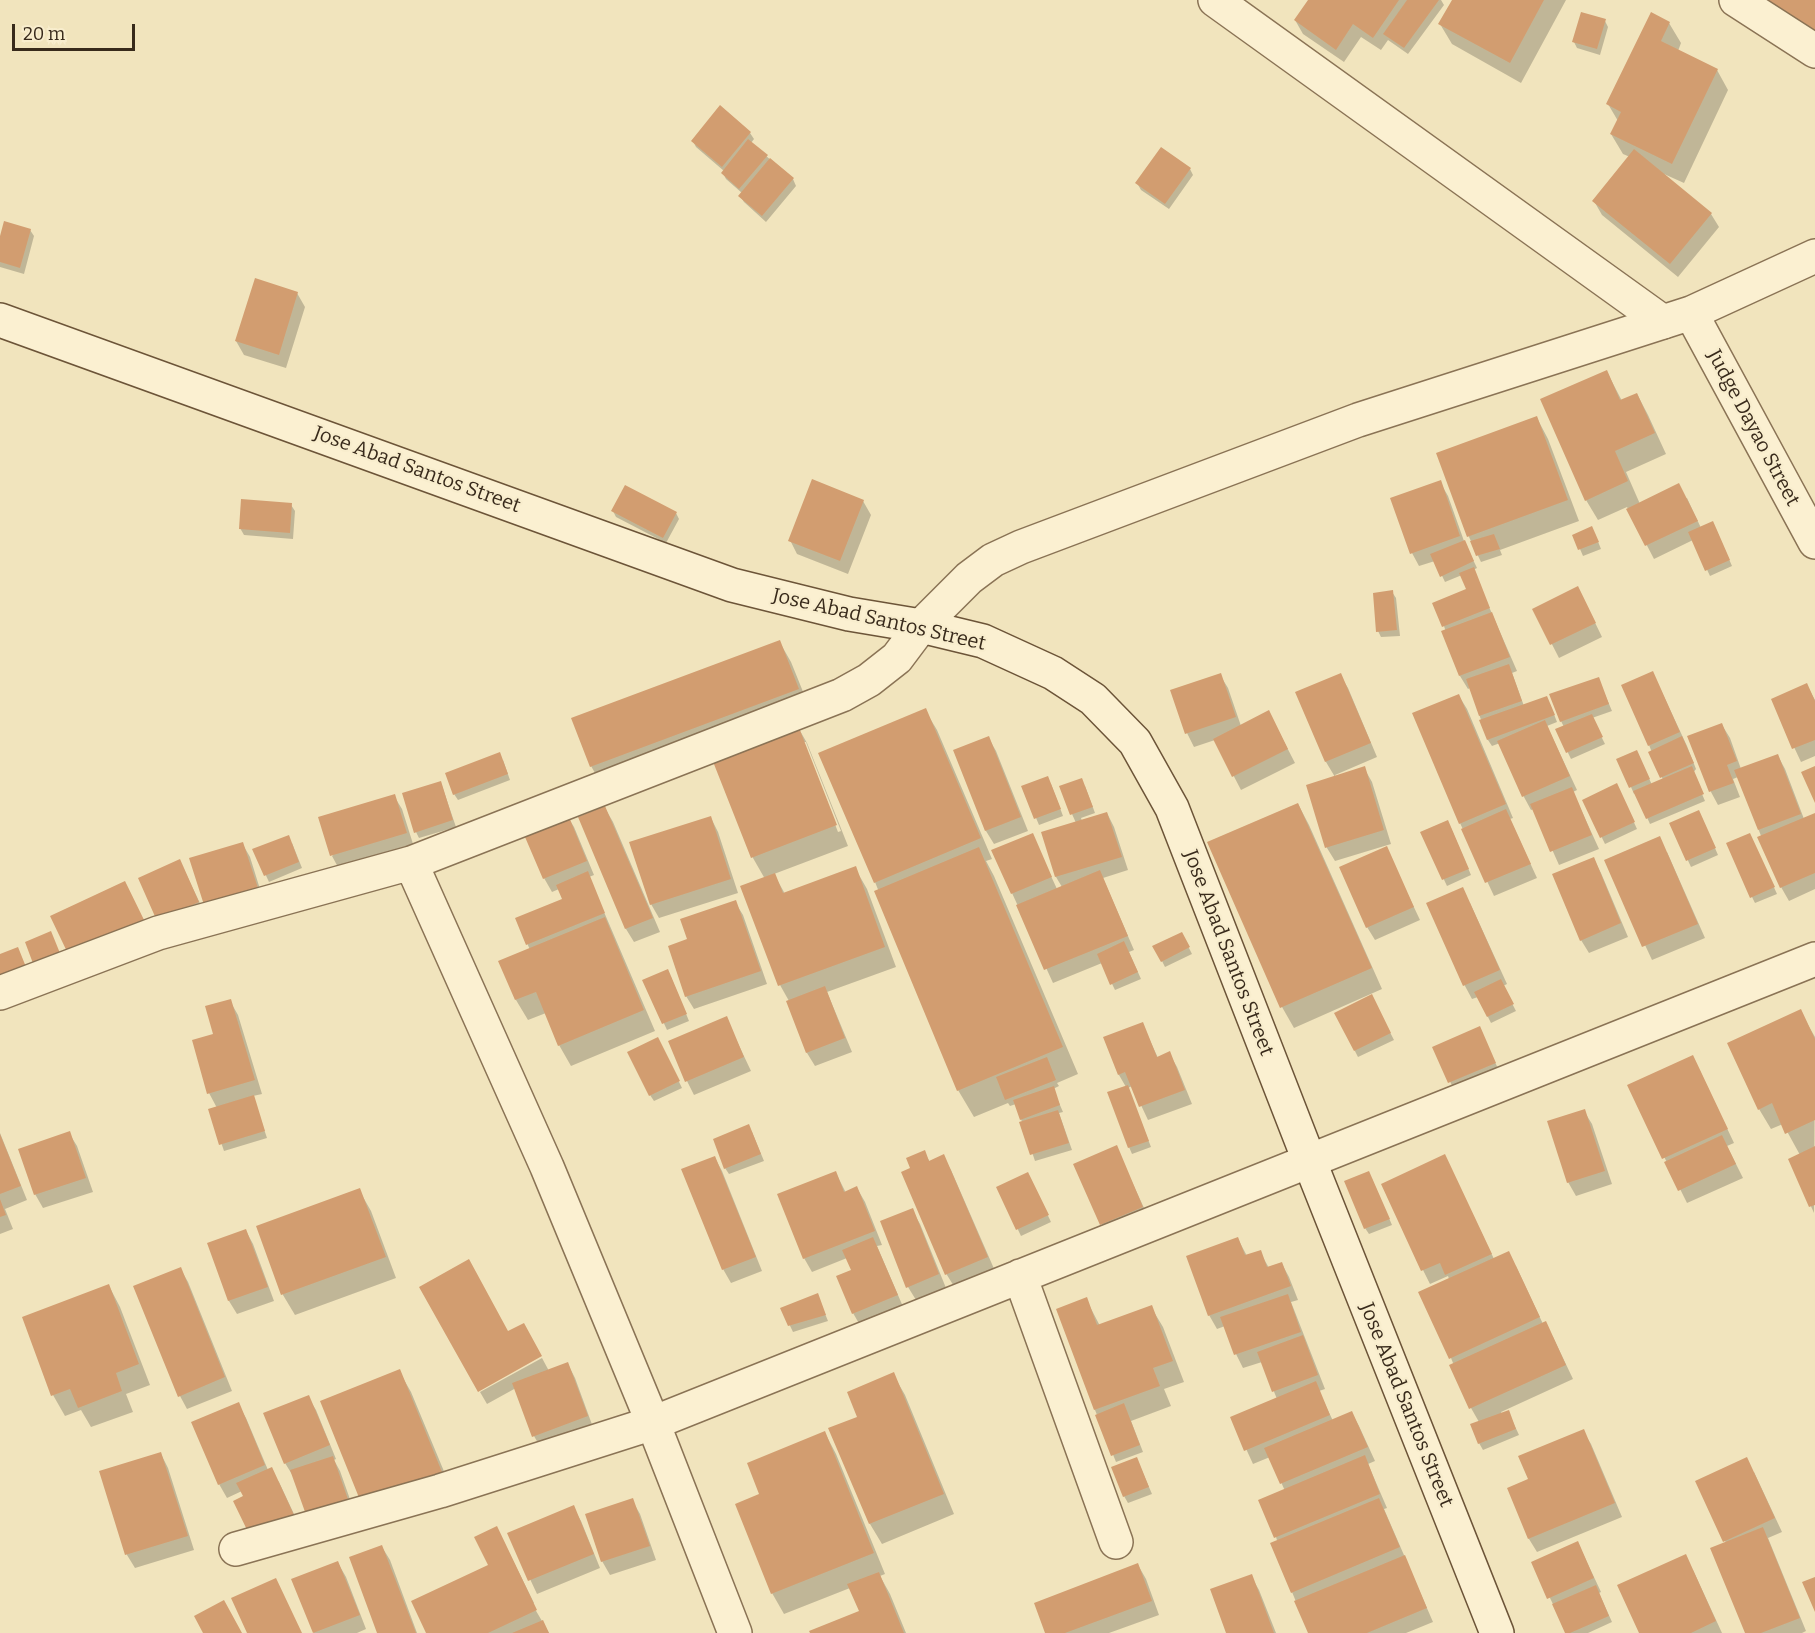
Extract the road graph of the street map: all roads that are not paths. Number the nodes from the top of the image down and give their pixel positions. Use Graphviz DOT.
graph roads {
  1 [pos="1215,0"];
  2 [pos="1736,0"];
  3 [pos="1815,51"];
  4 [pos="1815,256"];
  5 [pos="1677,317"];
  6 [pos="0,320"];
  7 [pos="1815,543"];
  8 [pos="921,626"];
  9 [pos="411,863"];
  10 [pos="1815,959"];
  11 [pos="0,993"];
  12 [pos="1309,1160"];
  13 [pos="1020,1276"];
  14 [pos="653,1423"];
  15 [pos="1116,1542"];
  16 [pos="236,1549"];
  17 [pos="735,1633"];
  18 [pos="1497,1633"];
  1 -- 5 [label="street"];
  2 -- 3 [label="street"];
  4 -- 5 [label="street"];
  5 -- 7 [label="street, Judge Dayao Street"];
  5 -- 8 [label="street"];
  6 -- 8 [label="street, Jose Abad Santos Street"];
  8 -- 9 [label="street"];
  8 -- 12 [label="street, Jose Abad Santos Street"];
  9 -- 11 [label="street"];
  9 -- 14 [label="street"];
  10 -- 12 [label="street"];
  12 -- 13 [label="street"];
  12 -- 18 [label="street, Jose Abad Santos Street"];
  13 -- 14 [label="street"];
  13 -- 15 [label="street"];
  14 -- 16 [label="street"];
  14 -- 17 [label="street"];
}
